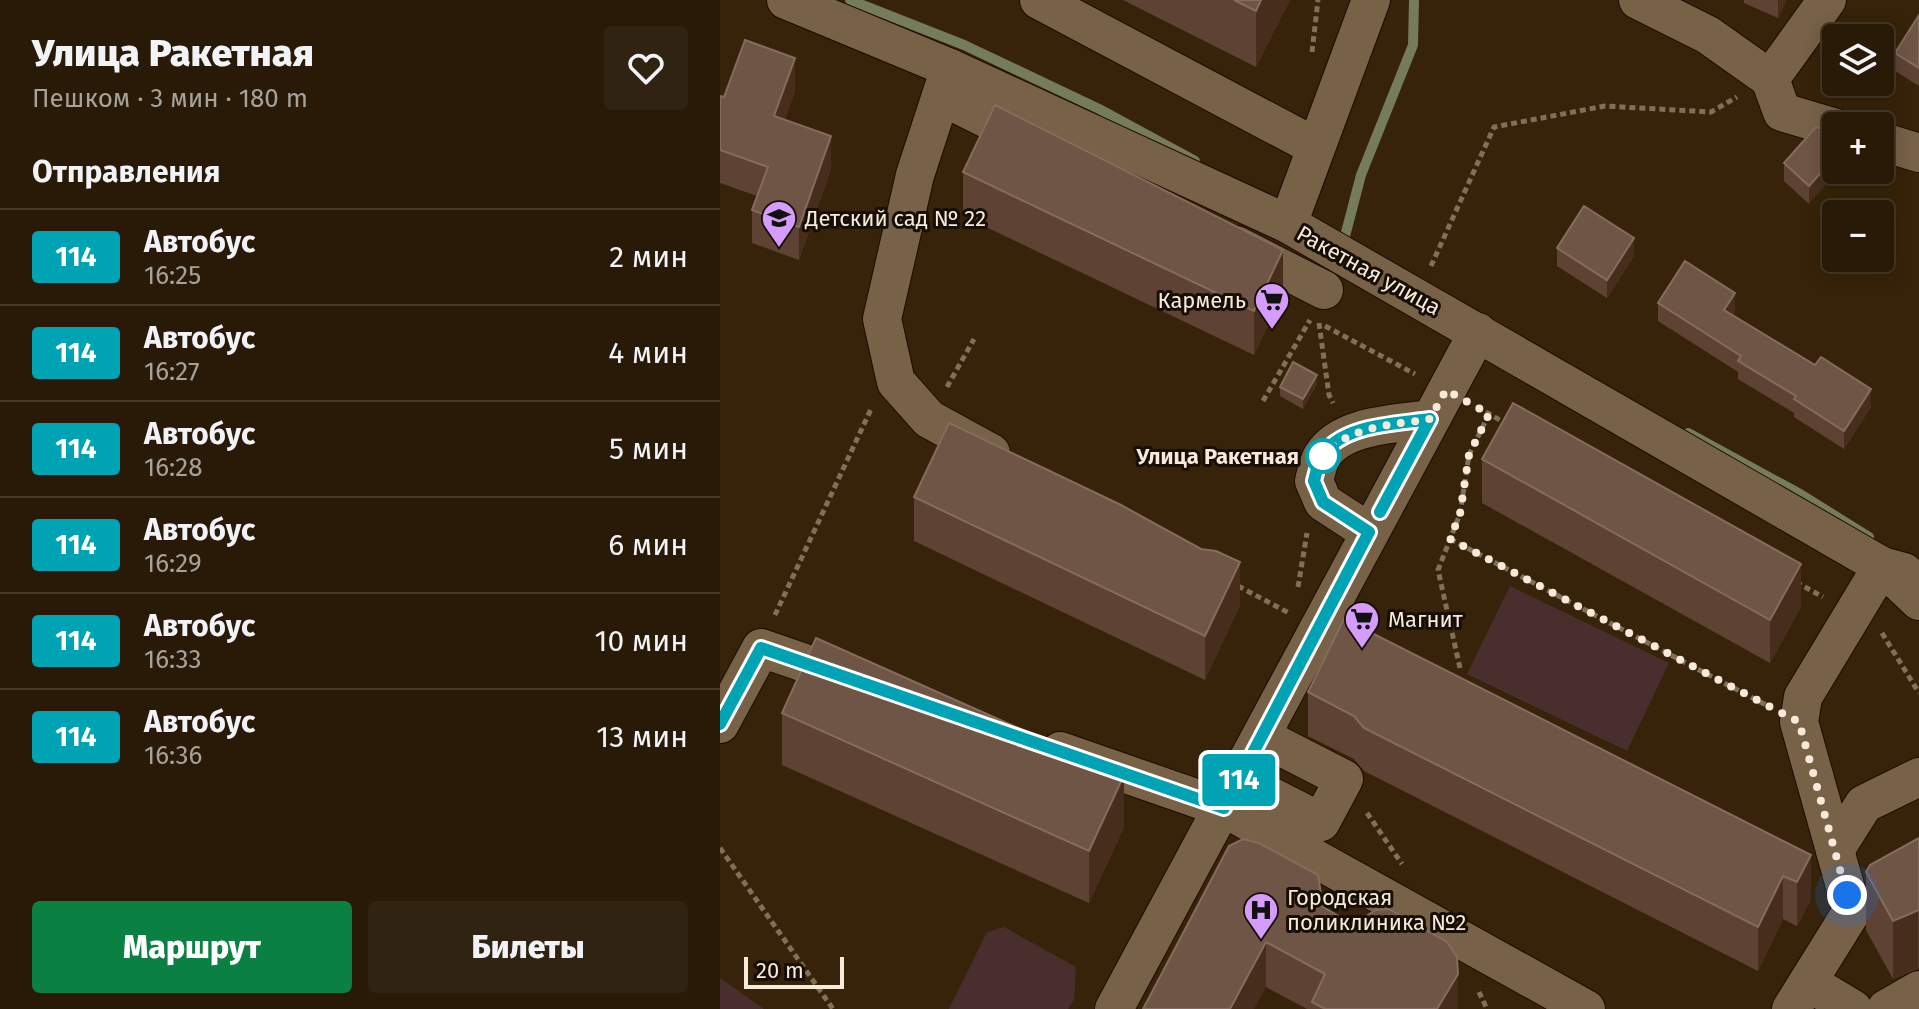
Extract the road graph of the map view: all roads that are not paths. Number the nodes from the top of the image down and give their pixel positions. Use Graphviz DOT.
graph roads {
  1 [pos="786,0"];
  2 [pos="1039,0"];
  3 [pos="1371,0"];
  4 [pos="1638,0"];
  5 [pos="1827,0"];
  6 [pos="1770,79"];
  7 [pos="946,82"];
  8 [pos="1822,124"];
  9 [pos="1894,145"];
  10 [pos="1316,147"];
  11 [pos="1919,153"];
  12 [pos="1097,175"];
  13 [pos="1288,224"];
  14 [pos="1211,232"];
  15 [pos="1321,306"];
  16 [pos="1478,332"];
  17 [pos="1438,404"];
  18 [pos="1023,471"];
  19 [pos="1369,532"];
  20 [pos="1882,566"];
  21 [pos="1919,576"];
  22 [pos="1919,601"];
  23 [pos="880,689"];
  24 [pos="720,724"];
  25 [pos="1262,737"];
  26 [pos="1030,741"];
  27 [pos="1919,777"];
  28 [pos="1232,794"];
  29 [pos="1828,862"];
  30 [pos="1919,990"];
  31 [pos="1800,996"];
  32 [pos="1114,1009"];
  33 [pos="1586,1009"];
  34 [pos="1853,1009"];
  35 [pos="1886,1009"];
  1 -- 7 [label="street, Ракетная улица"];
  2 -- 10 [label="street"];
  3 -- 10 [label="street"];
  4 -- 6 [label="street"];
  5 -- 6 [label="street"];
  6 -- 8 [label="street"];
  7 -- 12 [label="street"];
  7 -- 13 [label="street, Ракетная улица"];
  7 -- 18 [label="street"];
  9 -- 11 [label="street"];
  10 -- 13 [label="street"];
  13 -- 16 [label="street, Ракетная улица"];
  14 -- 15 [label="street"];
  16 -- 17 [label="street"];
  16 -- 20 [label="street, Ракетная улица"];
  17 -- 19 [label="street"];
  17 -- 19 [label="street"];
  19 -- 25 [label="street"];
  20 -- 21 [label="street"];
  20 -- 22 [label="street, Ракетная улица"];
  20 -- 29 [label="street"];
  23 -- 24 [label="street"];
  25 -- 28 [label="street"];
  25 -- 28 [label="street"];
  26 -- 28 [label="street"];
  27 -- 29 [label="street"];
  28 -- 32 [label="street"];
  28 -- 33 [label="street"];
  29 -- 31 [label="street"];
  30 -- 35 [label="street"];
  31 -- 34 [label="street"];
}
